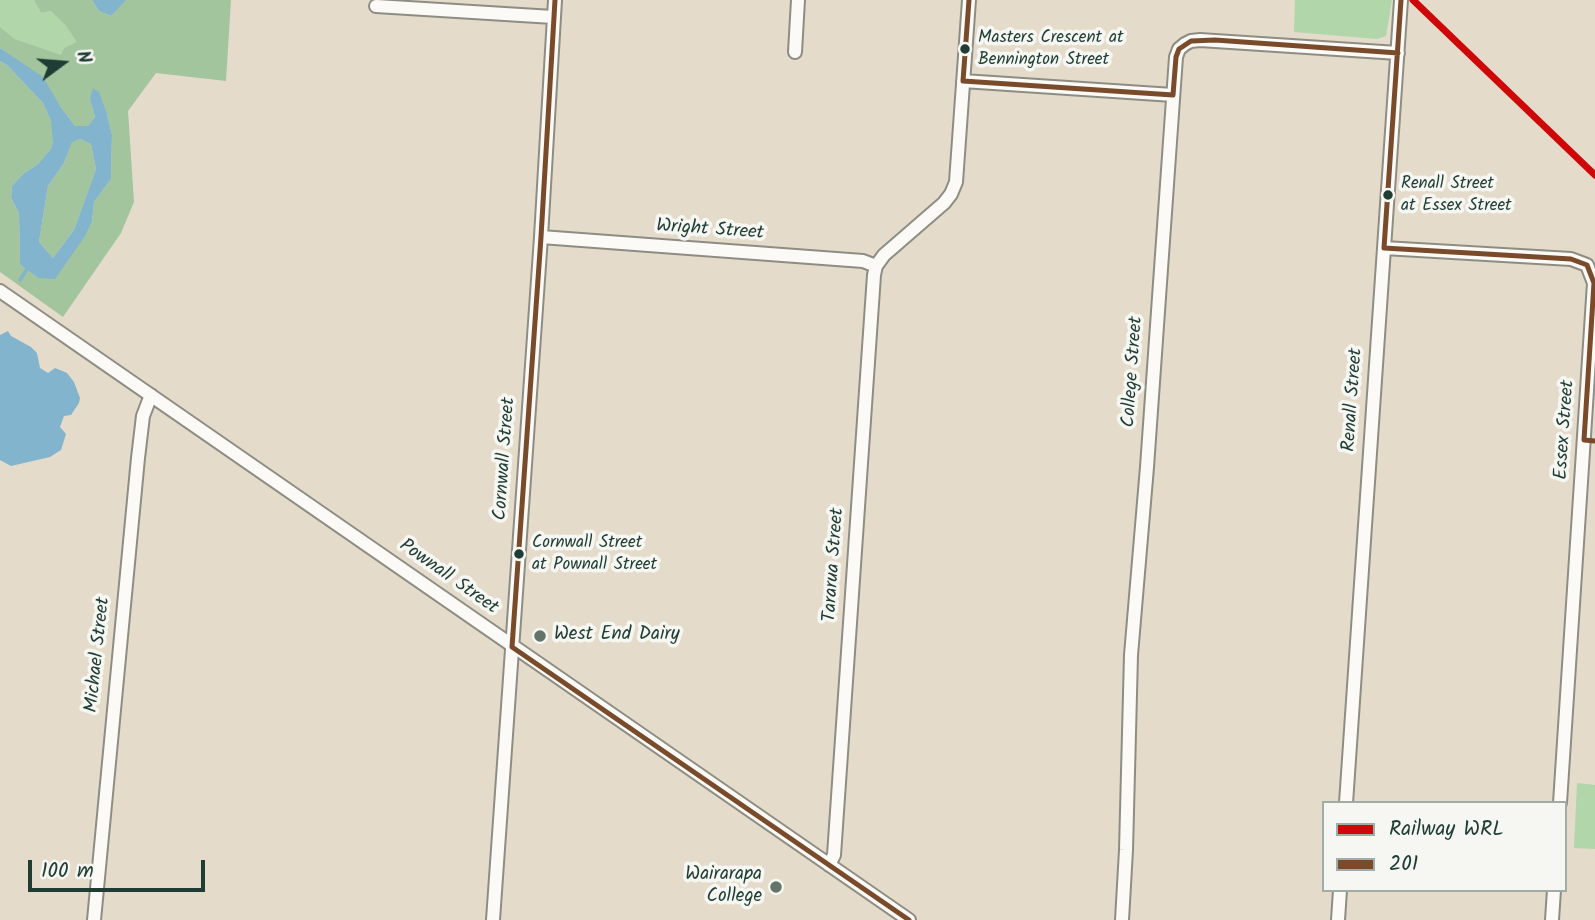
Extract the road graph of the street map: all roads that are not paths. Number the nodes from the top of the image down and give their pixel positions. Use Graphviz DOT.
graph roads {
  1 [pos="555,0"];
  2 [pos="798,0"];
  3 [pos="969,0"];
  4 [pos="1401,0"];
  5 [pos="376,6"];
  6 [pos="553,17"];
  7 [pos="795,52"];
  8 [pos="1398,53"];
  9 [pos="963,81"];
  10 [pos="1173,95"];
  11 [pos="541,237"];
  12 [pos="1384,248"];
  13 [pos="876,266"];
  14 [pos="0,291"];
  15 [pos="151,395"];
  16 [pos="1590,441"];
  17 [pos="512,647"];
  18 [pos="1346,801"];
  19 [pos="1560,801"];
  20 [pos="829,865"];
  21 [pos="1340,892"];
  22 [pos="1554,892"];
  23 [pos="94,920"];
  24 [pos="493,920"];
  25 [pos="909,920"];
  26 [pos="1122,920"];
  27 [pos="1338,920"];
  28 [pos="1552,920"];
  1 -- 6 [label="street, Cornwall Street"];
  2 -- 7 [label="street"];
  3 -- 9 [label="street"];
  4 -- 8 [label="street, Renall Street"];
  5 -- 6 [label="street"];
  6 -- 11 [label="street, Cornwall Street"];
  8 -- 10 [label="street, College Street"];
  8 -- 12 [label="street, Renall Street"];
  9 -- 10 [label="street"];
  9 -- 13 [label="street"];
  10 -- 26 [label="street, College Street"];
  11 -- 13 [label="street, Wright Street"];
  11 -- 17 [label="street, Cornwall Street"];
  12 -- 16 [label="street, Essex Street"];
  12 -- 18 [label="street, Renall Street"];
  13 -- 20 [label="street, Tararua Street"];
  14 -- 15 [label="street, Pownall Street"];
  15 -- 17 [label="street, Pownall Street"];
  15 -- 23 [label="street, Michael Street"];
  16 -- 19 [label="street, Essex Street"];
  17 -- 20 [label="street, Pownall Street"];
  17 -- 24 [label="street, Cornwall Street"];
  20 -- 25 [label="street, Pownall Street"];
  21 -- 27 [label="street"];
  22 -- 28 [label="street"];
}
